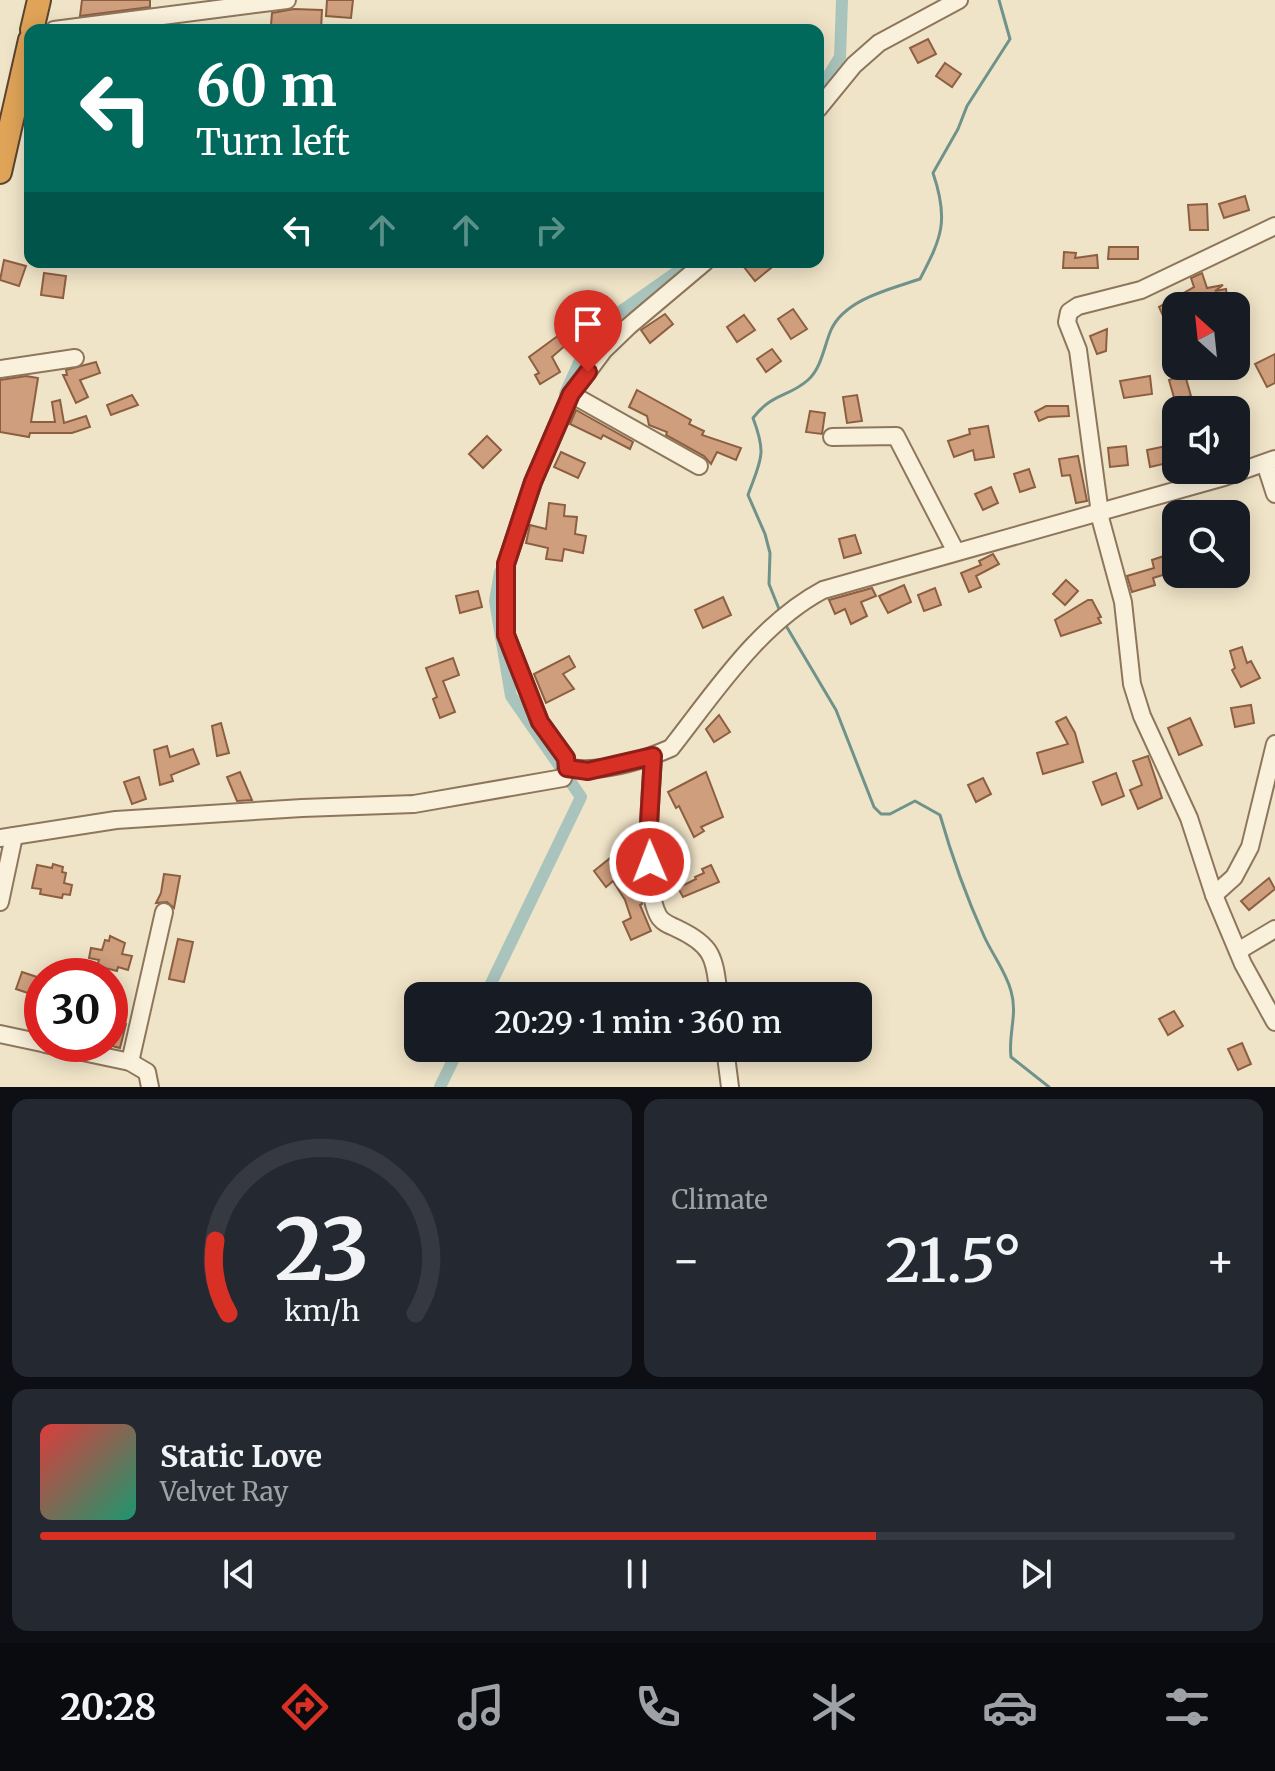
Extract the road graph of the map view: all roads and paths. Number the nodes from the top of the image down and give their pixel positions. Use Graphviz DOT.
graph roads {
  1 [pos="39,0"];
  2 [pos="287,0"];
  3 [pos="959,0"];
  4 [pos="211,6"];
  5 [pos="33,24"];
  6 [pos="161,24"];
  7 [pos="24,66"];
  8 [pos="824,102"];
  9 [pos="0,172"];
  10 [pos="1275,226"];
  11 [pos="698,268"];
  12 [pos="75,358"];
  13 [pos="0,369"];
  14 [pos="571,394"];
  15 [pos="832,437"];
  16 [pos="1270,461"];
  17 [pos="699,466"];
  18 [pos="1275,494"];
  19 [pos="1100,512"];
  20 [pos="956,552"];
  21 [pos="1275,744"];
  22 [pos="653,756"];
  23 [pos="565,773"];
  24 [pos="7,837"];
  25 [pos="1214,895"];
  26 [pos="0,902"];
  27 [pos="164,912"];
  28 [pos="1275,929"];
  29 [pos="1238,951"];
  30 [pos="716,982"];
  31 [pos="1275,1022"];
  32 [pos="0,1034"];
  33 [pos="24,1040"];
  34 [pos="130,1062"];
  35 [pos="727,1062"];
  36 [pos="150,1087"];
  37 [pos="730,1087"];
  1 -- 5 [label="highway"];
  2 -- 4 [label="street"];
  3 -- 8 [label="street"];
  4 -- 6 [label="street"];
  7 -- 9 [label="highway"];
  10 -- 19 [label="street"];
  11 -- 14 [label="street"];
  12 -- 13 [label="street"];
  14 -- 17 [label="street"];
  14 -- 23 [label="street"];
  15 -- 20 [label="street"];
  16 -- 18 [label="street"];
  16 -- 19 [label="street"];
  19 -- 20 [label="street"];
  19 -- 25 [label="street"];
  20 -- 22 [label="street"];
  21 -- 25 [label="street"];
  22 -- 23 [label="street"];
  22 -- 30 [label="street"];
  23 -- 24 [label="street"];
  24 -- 26 [label="street"];
  25 -- 29 [label="street"];
  27 -- 34 [label="street"];
  28 -- 29 [label="street"];
  29 -- 31 [label="street"];
  32 -- 33 [label="street"];
  34 -- 36 [label="street"];
  35 -- 37 [label="street"];
}
